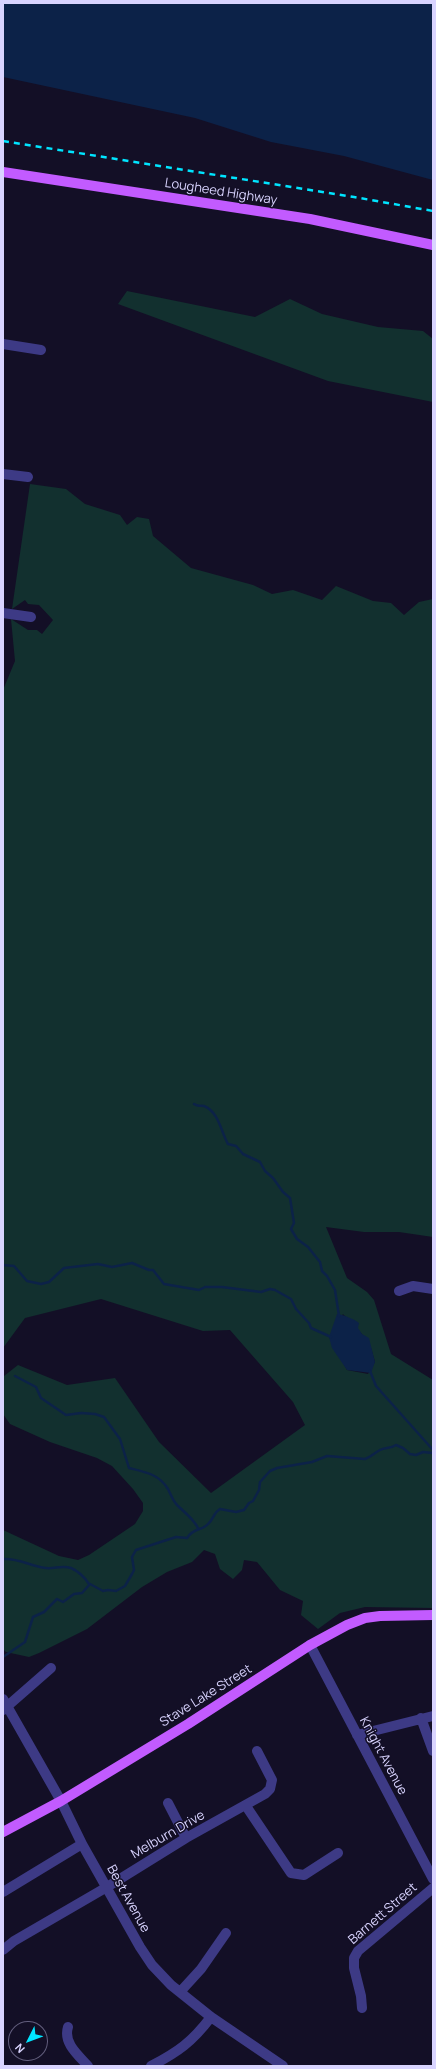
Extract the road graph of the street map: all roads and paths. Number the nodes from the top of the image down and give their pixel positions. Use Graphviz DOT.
graph roads {
  1 [pos="3,172"];
  2 [pos="433,245"];
  3 [pos="3,344"];
  4 [pos="41,350"];
  5 [pos="3,474"];
  6 [pos="28,477"];
  7 [pos="3,613"];
  8 [pos="31,617"];
  9 [pos="433,1289"];
  10 [pos="399,1291"];
  11 [pos="433,1615"];
  12 [pos="310,1646"];
  13 [pos="51,1668"];
  14 [pos="4,1706"];
  15 [pos="433,1716"];
  16 [pos="421,1718"];
  17 [pos="357,1735"];
  18 [pos="257,1751"];
  19 [pos="433,1751"];
  20 [pos="61,1801"];
  21 [pos="168,1803"];
  22 [pos="246,1806"];
  23 [pos="3,1832"];
  24 [pos="186,1838"];
  25 [pos="82,1844"];
  26 [pos="338,1853"];
  27 [pos="433,1879"];
  28 [pos="107,1887"];
  29 [pos="433,1888"];
  30 [pos="3,1892"];
  31 [pos="226,1933"];
  32 [pos="3,1950"];
  33 [pos="180,1992"];
  34 [pos="362,2008"];
  35 [pos="211,2017"];
  36 [pos="68,2027"];
  37 [pos="88,2066"];
  38 [pos="151,2066"];
  39 [pos="283,2066"];
  1 -- 2 [label="main road, Lougheed Highway"];
  3 -- 4 [label="street"];
  5 -- 6 [label="street"];
  7 -- 8 [label="street"];
  9 -- 10 [label="street"];
  11 -- 12 [label="main road, Stave Lake Street"];
  12 -- 17 [label="street, Knight Avenue"];
  12 -- 20 [label="main road, Stave Lake Street"];
  13 -- 14 [label="street"];
  14 -- 20 [label="street, Best Avenue"];
  15 -- 16 [label="street"];
  16 -- 17 [label="street"];
  16 -- 19 [label="street"];
  17 -- 27 [label="street, Knight Avenue"];
  18 -- 22 [label="street, Melburn Drive"];
  20 -- 23 [label="main road, Stave Lake Street"];
  20 -- 25 [label="street, Best Avenue"];
  21 -- 24 [label="street"];
  22 -- 24 [label="street, Melburn Drive"];
  22 -- 26 [label="street"];
  24 -- 28 [label="street, Melburn Drive"];
  25 -- 28 [label="street, Best Avenue"];
  25 -- 30 [label="street"];
  28 -- 32 [label="street, Melburn Drive"];
  28 -- 33 [label="street, Best Avenue"];
  29 -- 34 [label="street, Barnett Street"];
  31 -- 33 [label="street"];
  33 -- 35 [label="street, Best Avenue"];
  35 -- 38 [label="street"];
  35 -- 39 [label="street, Best Avenue"];
  36 -- 37 [label="street"];
}
